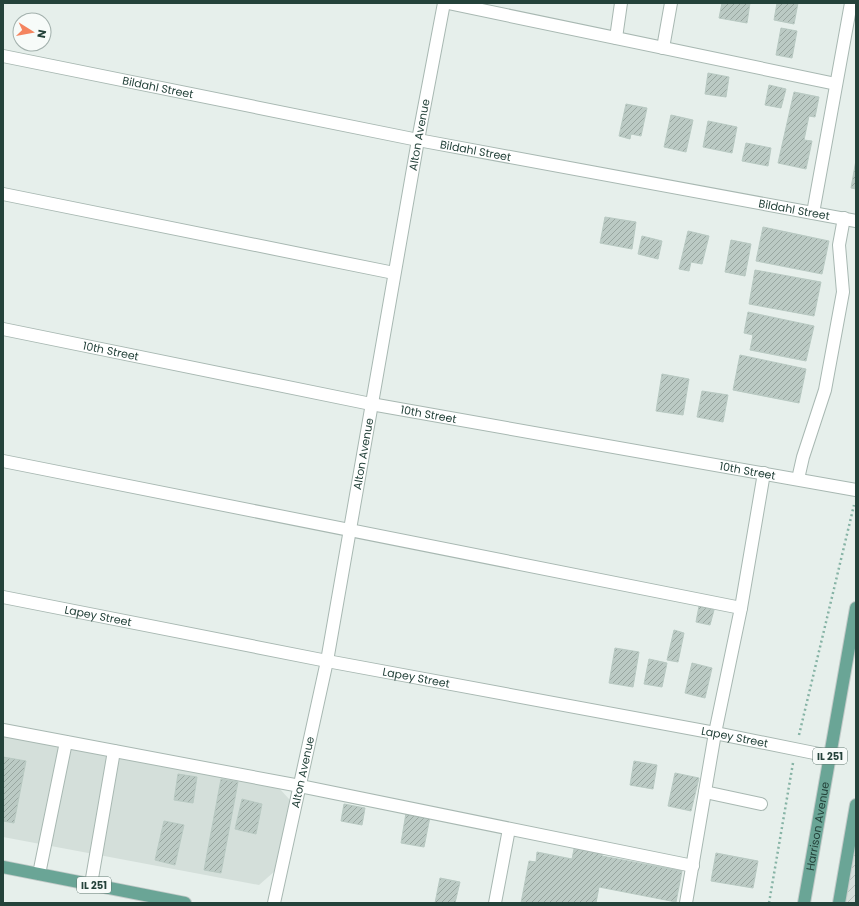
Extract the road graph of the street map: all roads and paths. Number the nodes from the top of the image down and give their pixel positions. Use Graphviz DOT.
graph roads {
  1 [pos="444,3"];
  2 [pos="448,3"];
  3 [pos="621,3"];
  4 [pos="671,3"];
  5 [pos="851,3"];
  6 [pos="616,38"];
  7 [pos="663,48"];
  8 [pos="3,56"];
  9 [pos="836,84"];
  10 [pos="418,140"];
  11 [pos="3,194"];
  12 [pos="813,213"];
  13 [pos="844,218"];
  14 [pos="856,221"];
  15 [pos="394,272"];
  16 [pos="3,329"];
  17 [pos="371,404"];
  18 [pos="3,461"];
  19 [pos="764,473"];
  20 [pos="798,479"];
  21 [pos="856,490"];
  22 [pos="855,503"];
  23 [pos="349,530"];
  24 [pos="3,597"];
  25 [pos="741,608"];
  26 [pos="856,608"];
  27 [pos="327,661"];
  28 [pos="3,730"];
  29 [pos="715,733"];
  30 [pos="66,742"];
  31 [pos="795,749"];
  32 [pos="114,751"];
  33 [pos="829,756"];
  34 [pos="300,786"];
  35 [pos="705,792"];
  36 [pos="761,804"];
  37 [pos="856,804"];
  38 [pos="509,829"];
  39 [pos="693,866"];
  40 [pos="3,867"];
  41 [pos="39,874"];
  42 [pos="91,884"];
  43 [pos="165,901"];
  44 [pos="185,903"];
  45 [pos="274,903"];
  46 [pos="495,903"];
  47 [pos="686,903"];
  48 [pos="769,903"];
  49 [pos="804,903"];
  50 [pos="839,903"];
  1 -- 10 [label="street, Alton Avenue"];
  2 -- 6 [label="street"];
  3 -- 6 [label="street"];
  4 -- 7 [label="street"];
  5 -- 9 [label="street"];
  6 -- 7 [label="street"];
  7 -- 9 [label="street"];
  8 -- 10 [label="street, Bildahl Street"];
  9 -- 12 [label="street"];
  10 -- 12 [label="street, Bildahl Street"];
  10 -- 15 [label="street, Alton Avenue"];
  11 -- 15 [label="street"];
  12 -- 13 [label="street, Bildahl Street"];
  13 -- 14 [label="street, Bildahl Street"];
  13 -- 20 [label="street"];
  15 -- 17 [label="street, Alton Avenue"];
  16 -- 17 [label="street, 10th Street"];
  17 -- 19 [label="street, 10th Street"];
  17 -- 23 [label="street, Alton Avenue"];
  18 -- 23 [label="street"];
  19 -- 20 [label="street, 10th Street"];
  19 -- 25 [label="street"];
  20 -- 21 [label="street, 10th Street"];
  22 -- 31 [label="path"];
  23 -- 25 [label="street"];
  23 -- 27 [label="street, Alton Avenue"];
  24 -- 27 [label="street, Lapey Street"];
  25 -- 29 [label="street"];
  26 -- 33 [label="main road, Harrison Avenue / IL 251"];
  27 -- 29 [label="street, Lapey Street"];
  27 -- 34 [label="street, Alton Avenue"];
  28 -- 30 [label="street"];
  29 -- 31 [label="street, Lapey Street"];
  29 -- 35 [label="street"];
  30 -- 32 [label="street"];
  30 -- 41 [label="street"];
  31 -- 33 [label="street, Lapey Street"];
  31 -- 48 [label="path"];
  32 -- 34 [label="street"];
  32 -- 42 [label="street"];
  33 -- 49 [label="main road, Harrison Avenue / IL 251"];
  34 -- 38 [label="street"];
  34 -- 45 [label="street, Alton Avenue"];
  35 -- 36 [label="street"];
  35 -- 39 [label="street"];
  37 -- 50 [label="main road"];
  38 -- 39 [label="street"];
  38 -- 46 [label="street"];
  39 -- 47 [label="street"];
  40 -- 41 [label="main road, IL 251"];
  41 -- 42 [label="main road, IL 251"];
  42 -- 43 [label="main road, IL 251"];
  43 -- 44 [label="main road, IL 251"];
}
